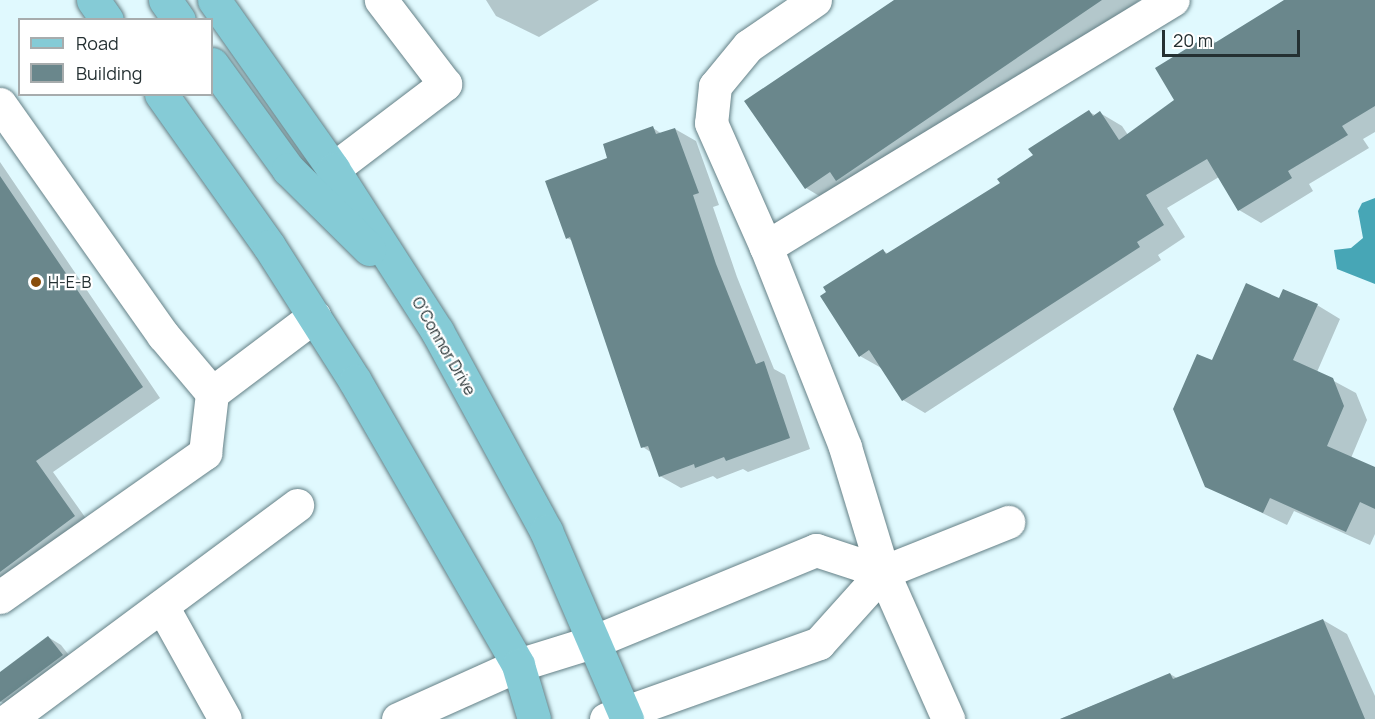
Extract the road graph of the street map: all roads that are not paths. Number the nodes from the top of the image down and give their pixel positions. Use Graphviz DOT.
graph roads {
  1 [pos="93,0"];
  2 [pos="165,0"];
  3 [pos="214,0"];
  4 [pos="381,0"];
  5 [pos="815,0"];
  6 [pos="1173,0"];
  7 [pos="106,18"];
  8 [pos="178,18"];
  9 [pos="213,65"];
  10 [pos="162,96"];
  11 [pos="0,104"];
  12 [pos="333,169"];
  13 [pos="766,247"];
  14 [pos="412,292"];
  15 [pos="314,316"];
  16 [pos="212,393"];
  17 [pos="297,505"];
  18 [pos="1008,522"];
  19 [pos="883,572"];
  20 [pos="0,597"];
  21 [pos="162,606"];
  22 [pos="595,640"];
  23 [pos="518,665"];
  24 [pos="619,717"];
  25 [pos="9,719"];
  26 [pos="225,719"];
  27 [pos="398,719"];
  28 [pos="534,719"];
  29 [pos="948,719"];
  1 -- 7 [label="main road"];
  2 -- 8 [label="main road"];
  3 -- 12 [label="main road, O'Connor Drive"];
  4 -- 12 [label="lane"];
  5 -- 13 [label="lane"];
  6 -- 13 [label="lane"];
  9 -- 14 [label="main road"];
  10 -- 15 [label="main road"];
  11 -- 16 [label="lane"];
  12 -- 14 [label="main road, O'Connor Drive"];
  13 -- 19 [label="lane"];
  14 -- 22 [label="main road, O'Connor Drive"];
  15 -- 16 [label="lane"];
  15 -- 23 [label="main road"];
  16 -- 20 [label="lane"];
  17 -- 21 [label="lane"];
  18 -- 19 [label="lane"];
  19 -- 22 [label="lane"];
  19 -- 24 [label="lane"];
  19 -- 29 [label="lane"];
  21 -- 25 [label="lane"];
  21 -- 26 [label="lane"];
  22 -- 23 [label="lane"];
  22 -- 24 [label="main road, O'Connor Drive"];
  23 -- 27 [label="lane"];
  23 -- 28 [label="main road"];
}
